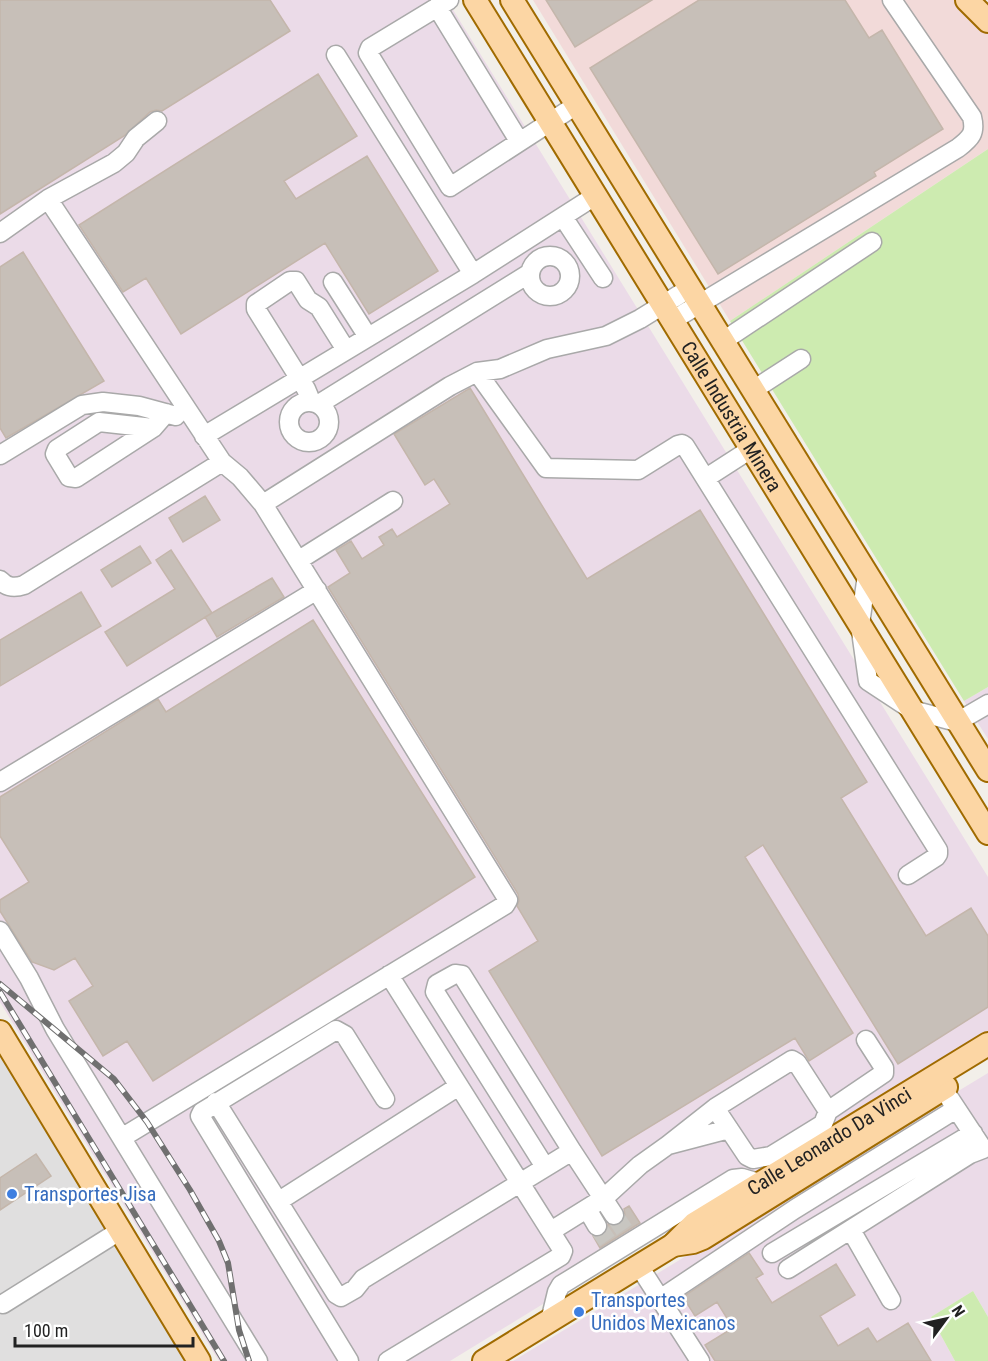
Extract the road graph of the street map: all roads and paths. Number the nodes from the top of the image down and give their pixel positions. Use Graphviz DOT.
graph roads {
  1 [pos="475,0"];
  2 [pos="512,0"];
  3 [pos="892,0"];
  4 [pos="967,0"];
  5 [pos="443,4"];
  6 [pos="988,21"];
  7 [pos="336,55"];
  8 [pos="578,104"];
  9 [pos="157,121"];
  10 [pos="550,122"];
  11 [pos="519,141"];
  12 [pos="595,196"];
  13 [pos="48,199"];
  14 [pos="563,217"];
  15 [pos="0,233"];
  16 [pos="872,242"];
  17 [pos="530,273"];
  18 [pos="473,274"];
  19 [pos="603,278"];
  20 [pos="333,282"];
  21 [pos="695,296"];
  22 [pos="668,313"];
  23 [pos="368,337"];
  24 [pos="723,341"];
  25 [pos="346,350"];
  26 [pos="801,359"];
  27 [pos="477,372"];
  28 [pos="299,379"];
  29 [pos="753,390"];
  30 [pos="166,413"];
  31 [pos="153,428"];
  32 [pos="200,429"];
  33 [pos="751,449"];
  34 [pos="0,455"];
  35 [pos="222,462"];
  36 [pos="705,478"];
  37 [pos="393,501"];
  38 [pos="263,504"];
  39 [pos="299,560"];
  40 [pos="867,575"];
  41 [pos="0,580"];
  42 [pos="317,590"];
  43 [pos="860,624"];
  44 [pos="868,681"];
  45 [pos="843,698"];
  46 [pos="988,704"];
  47 [pos="912,710"];
  48 [pos="957,722"];
  49 [pos="988,770"];
  50 [pos="0,782"];
  51 [pos="988,833"];
  52 [pos="908,875"];
  53 [pos="0,931"];
  54 [pos="389,975"];
  55 [pos="0,1032"];
  56 [pos="866,1040"];
  57 [pos="988,1044"];
  58 [pos="988,1061"];
  59 [pos="459,1086"];
  60 [pos="942,1089"];
  61 [pos="385,1099"];
  62 [pos="216,1102"];
  63 [pos="715,1108"];
  64 [pos="834,1108"];
  65 [pos="956,1109"];
  66 [pos="852,1125"];
  67 [pos="729,1129"];
  68 [pos="973,1133"];
  69 [pos="123,1137"];
  70 [pos="668,1145"];
  71 [pos="986,1148"];
  72 [pos="572,1151"];
  73 [pos="545,1167"];
  74 [pos="771,1182"];
  75 [pos="520,1183"];
  76 [pos="604,1198"];
  77 [pos="279,1201"];
  78 [pos="587,1209"];
  79 [pos="615,1215"];
  80 [pos="684,1220"];
  81 [pos="597,1226"];
  82 [pos="121,1230"];
  83 [pos="851,1230"];
  84 [pos="552,1231"];
  85 [pos="673,1245"];
  86 [pos="772,1253"];
  87 [pos="639,1266"];
  88 [pos="788,1269"];
  89 [pos="660,1299"];
  90 [pos="891,1300"];
  91 [pos="3,1304"];
  92 [pos="550,1321"];
  93 [pos="200,1361"];
  94 [pos="258,1361"];
  95 [pos="349,1361"];
  96 [pos="388,1361"];
  97 [pos="484,1361"];
  98 [pos="700,1361"];
  1 -- 10 [label="main road, Calle Industria Minera"];
  2 -- 8 [label="main road, Calle Industria Minera"];
  3 -- 21 [label="lane"];
  4 -- 6 [label="main road"];
  5 -- 11 [label="lane"];
  5 -- 11 [label="lane"];
  7 -- 18 [label="lane"];
  8 -- 10 [label="lane"];
  8 -- 21 [label="main road, Calle Industria Minera"];
  9 -- 13 [label="lane"];
  10 -- 11 [label="lane"];
  10 -- 12 [label="main road, Calle Industria Minera"];
  12 -- 14 [label="lane"];
  12 -- 22 [label="main road, Calle Industria Minera"];
  13 -- 15 [label="lane"];
  13 -- 32 [label="lane"];
  14 -- 18 [label="lane"];
  14 -- 19 [label="lane"];
  16 -- 24 [label="lane"];
  17 -- 28 [label="lane"];
  18 -- 23 [label="lane"];
  20 -- 23 [label="lane"];
  21 -- 22 [label="lane"];
  21 -- 24 [label="main road, Calle Industria Minera"];
  22 -- 27 [label="lane"];
  22 -- 33 [label="main road, Calle Industria Minera"];
  23 -- 25 [label="lane"];
  24 -- 29 [label="main road, Calle Industria Minera"];
  25 -- 28 [label="lane"];
  25 -- 28 [label="lane"];
  26 -- 29 [label="lane"];
  27 -- 36 [label="lane"];
  27 -- 38 [label="lane"];
  28 -- 32 [label="lane"];
  29 -- 40 [label="main road, Calle Industria Minera"];
  30 -- 31 [label="lane"];
  30 -- 32 [label="lane"];
  30 -- 34 [label="lane"];
  31 -- 31 [label="lane"];
  32 -- 35 [label="lane"];
  33 -- 36 [label="lane"];
  33 -- 43 [label="main road, Calle Industria Minera"];
  35 -- 38 [label="lane"];
  35 -- 41 [label="lane"];
  36 -- 45 [label="lane"];
  37 -- 39 [label="lane"];
  38 -- 39 [label="lane"];
  39 -- 42 [label="lane"];
  40 -- 43 [label="lane"];
  40 -- 48 [label="main road, Calle Industria Minera"];
  42 -- 50 [label="lane"];
  42 -- 54 [label="lane"];
  43 -- 44 [label="lane"];
  43 -- 47 [label="main road, Calle Industria Minera"];
  44 -- 45 [label="lane"];
  44 -- 47 [label="lane"];
  45 -- 52 [label="lane"];
  46 -- 48 [label="lane"];
  47 -- 48 [label="lane"];
  47 -- 51 [label="main road, Calle Industria Minera"];
  48 -- 49 [label="main road, Calle Industria Minera"];
  53 -- 69 [label="lane"];
  54 -- 59 [label="lane"];
  54 -- 69 [label="lane"];
  55 -- 82 [label="main road"];
  56 -- 64 [label="lane"];
  57 -- 66 [label="main road, Calle Leonardo Da Vinci"];
  58 -- 60 [label="main road, Calle Leonardo Da Vinci"];
  59 -- 75 [label="lane"];
  59 -- 77 [label="lane"];
  60 -- 65 [label="lane"];
  60 -- 74 [label="main road, Calle Leonardo Da Vinci"];
  61 -- 62 [label="lane"];
  62 -- 77 [label="lane"];
  62 -- 95 [label="lane"];
  63 -- 64 [label="lane"];
  63 -- 67 [label="lane"];
  63 -- 70 [label="lane"];
  64 -- 66 [label="lane"];
  64 -- 67 [label="lane"];
  65 -- 68 [label="lane"];
  65 -- 89 [label="lane"];
  66 -- 74 [label="main road, Calle Leonardo Da Vinci"];
  67 -- 70 [label="lane"];
  68 -- 71 [label="lane"];
  68 -- 86 [label="lane"];
  69 -- 94 [label="lane"];
  70 -- 76 [label="lane"];
  71 -- 83 [label="lane"];
  72 -- 73 [label="lane"];
  72 -- 73 [label="lane"];
  72 -- 76 [label="lane"];
  73 -- 75 [label="lane"];
  74 -- 80 [label="main road, Calle Leonardo Da Vinci"];
  74 -- 85 [label="main road, Calle Leonardo Da Vinci"];
  75 -- 77 [label="lane"];
  75 -- 84 [label="lane"];
  76 -- 78 [label="lane"];
  76 -- 79 [label="lane"];
  78 -- 81 [label="lane"];
  78 -- 84 [label="lane"];
  80 -- 85 [label="main road, Calle Leonardo Da Vinci"];
  80 -- 92 [label="lane"];
  82 -- 91 [label="lane"];
  82 -- 93 [label="main road"];
  83 -- 88 [label="lane"];
  83 -- 90 [label="lane"];
  84 -- 96 [label="lane"];
  85 -- 87 [label="main road, Calle Leonardo Da Vinci"];
  87 -- 89 [label="lane"];
  87 -- 92 [label="main road, Calle Leonardo Da Vinci"];
  89 -- 98 [label="lane"];
  92 -- 97 [label="main road, Calle Leonardo Da Vinci"];
}
